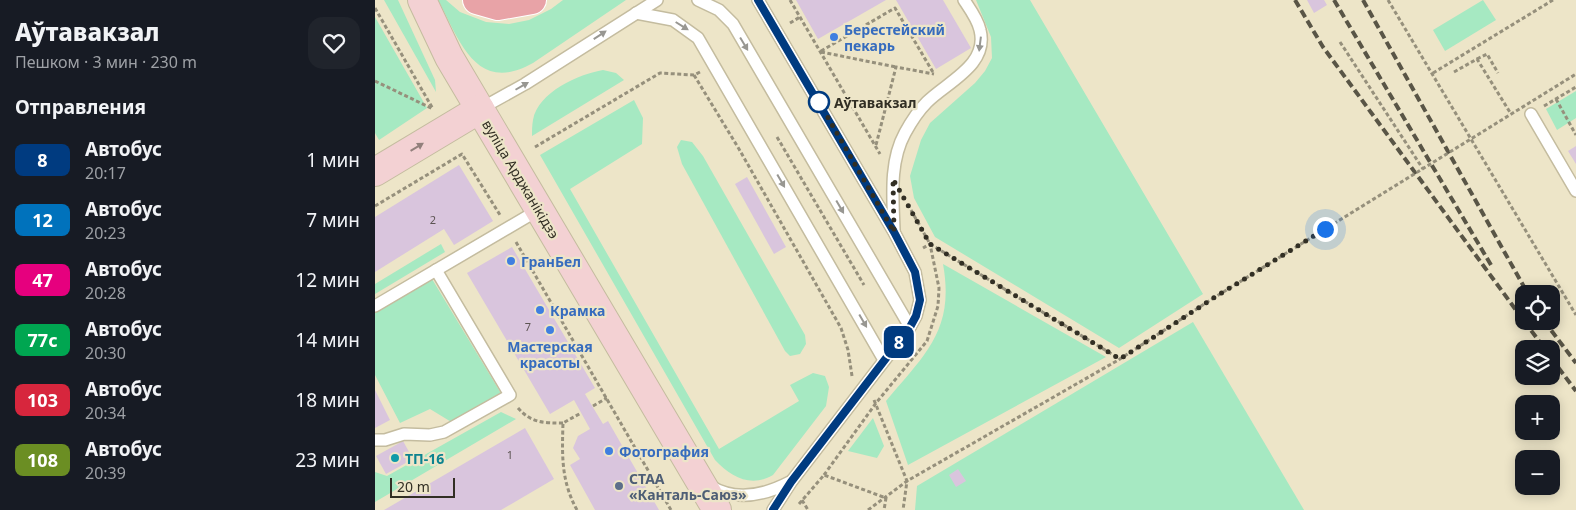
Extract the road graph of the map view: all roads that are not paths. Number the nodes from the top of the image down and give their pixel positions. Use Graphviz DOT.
graph roads {
  1 [pos="422,0"];
  2 [pos="477,0"];
  3 [pos="532,0"];
  4 [pos="657,0"];
  5 [pos="697,0"];
  6 [pos="758,0"];
  7 [pos="964,0"];
  8 [pos="636,13"];
  9 [pos="480,109"];
  10 [pos="1531,114"];
  11 [pos="375,172"];
  12 [pos="1576,192"];
  13 [pos="540,209"];
  14 [pos="894,232"];
  15 [pos="436,270"];
  16 [pos="375,306"];
  17 [pos="910,327"];
  18 [pos="884,360"];
  19 [pos="375,440"];
  20 [pos="700,480"];
  21 [pos="791,482"];
  22 [pos="717,510"];
  23 [pos="773,510"];
  1 -- 9 [label="main road, вуліца Арджанікідзэ"];
  2 -- 3 [label="main road"];
  4 -- 8 [label="lane"];
  5 -- 17 [label="lane, one-way"];
  6 -- 14 [label="lane"];
  7 -- 14 [label="lane, one-way"];
  9 -- 8 [label="lane, one-way"];
  8 -- 18 [label="lane, one-way"];
  11 -- 9 [label="main road, one-way"];
  9 -- 13 [label="main road, вуліца Арджанікідзэ"];
  10 -- 12 [label="lane"];
  13 -- 15 [label="lane"];
  13 -- 20 [label="main road, вуліца Арджанікідзэ"];
  14 -- 17 [label="lane"];
  15 -- 16 [label="lane"];
  15 -- 19 [label="lane"];
  17 -- 18 [label="lane"];
  18 -- 21 [label="lane"];
  20 -- 21 [label="lane"];
  20 -- 22 [label="main road, вуліца Арджанікідзэ"];
  21 -- 23 [label="lane"];
}
